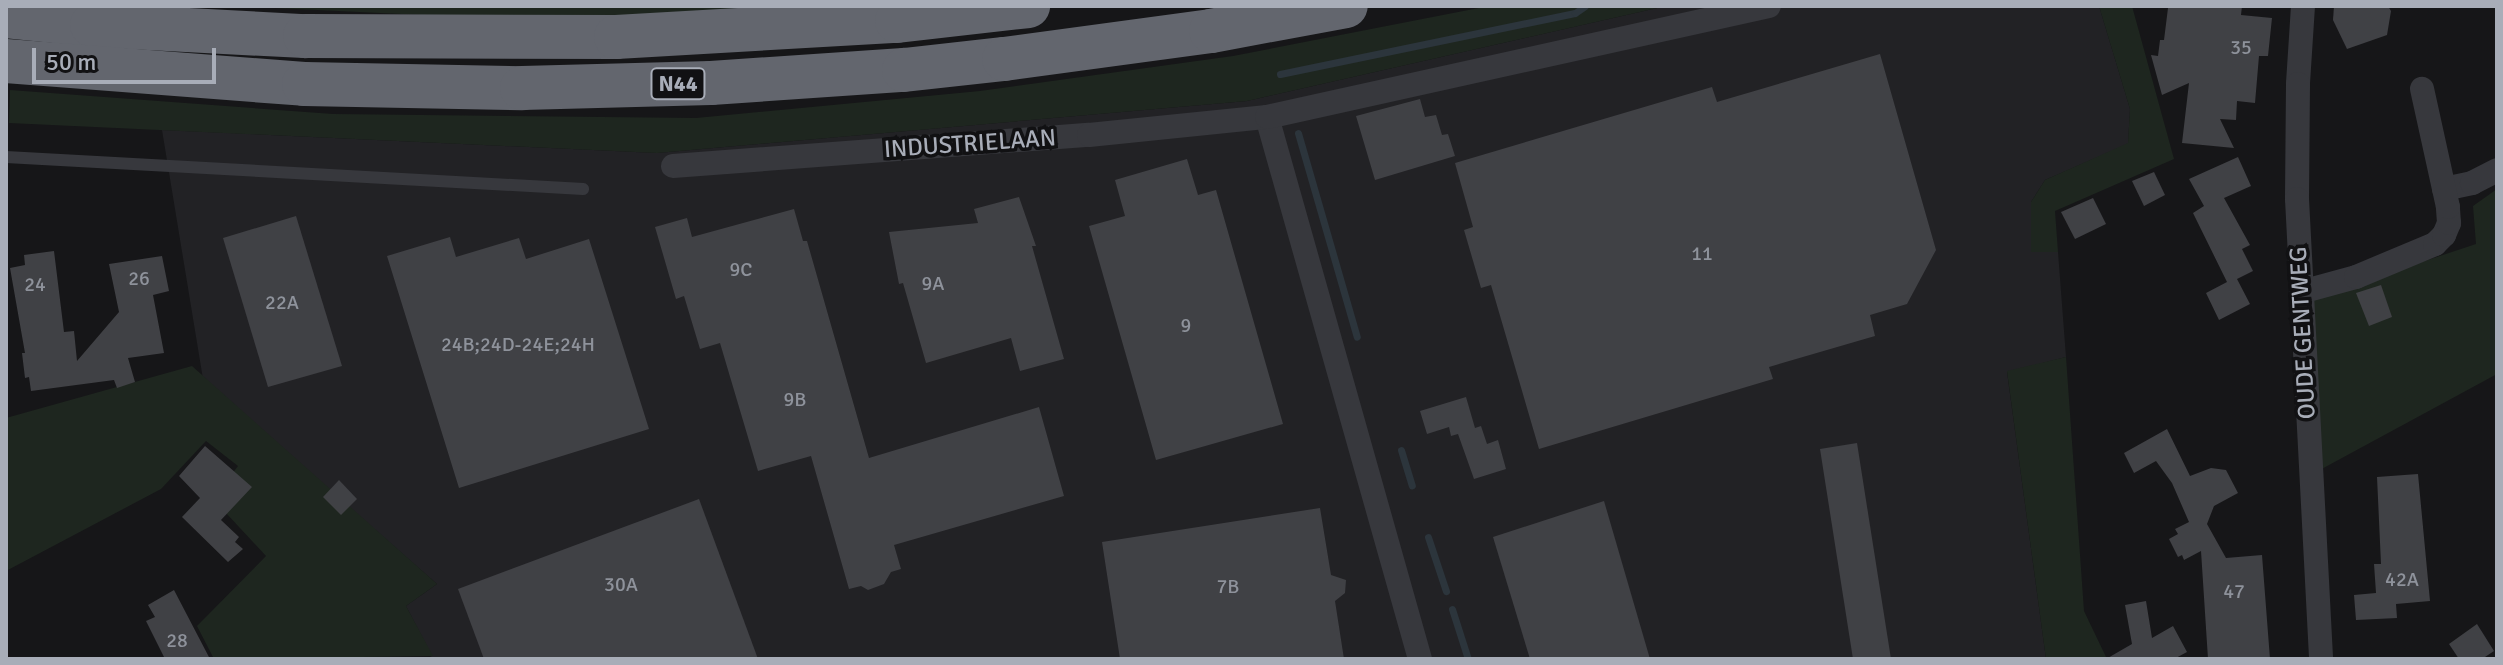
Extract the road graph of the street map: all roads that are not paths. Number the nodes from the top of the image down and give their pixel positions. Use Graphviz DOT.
graph roads {
  1 [pos="1028,6"];
  2 [pos="1346,6"];
  3 [pos="1769,6"];
  4 [pos="2303,6"];
  5 [pos="6,16"];
  6 [pos="6,61"];
  7 [pos="2422,89"];
  8 [pos="1267,117"];
  9 [pos="6,157"];
  10 [pos="673,166"];
  11 [pos="2497,170"];
  12 [pos="583,189"];
  13 [pos="2444,189"];
  14 [pos="2301,292"];
  15 [pos="1420,659"];
  16 [pos="2321,659"];
  1 -- 5 [label="highway, N44"];
  2 -- 6 [label="highway, N44"];
  3 -- 8 [label="street, INDUSTRIELAAN"];
  4 -- 14 [label="street, OUDE GENTWEG"];
  7 -- 13 [label="street"];
  8 -- 10 [label="street, INDUSTRIELAAN"];
  8 -- 15 [label="street"];
  9 -- 12 [label="lane"];
  11 -- 13 [label="street"];
  13 -- 14 [label="street"];
  14 -- 16 [label="street, OUDE GENTWEG"];
}
